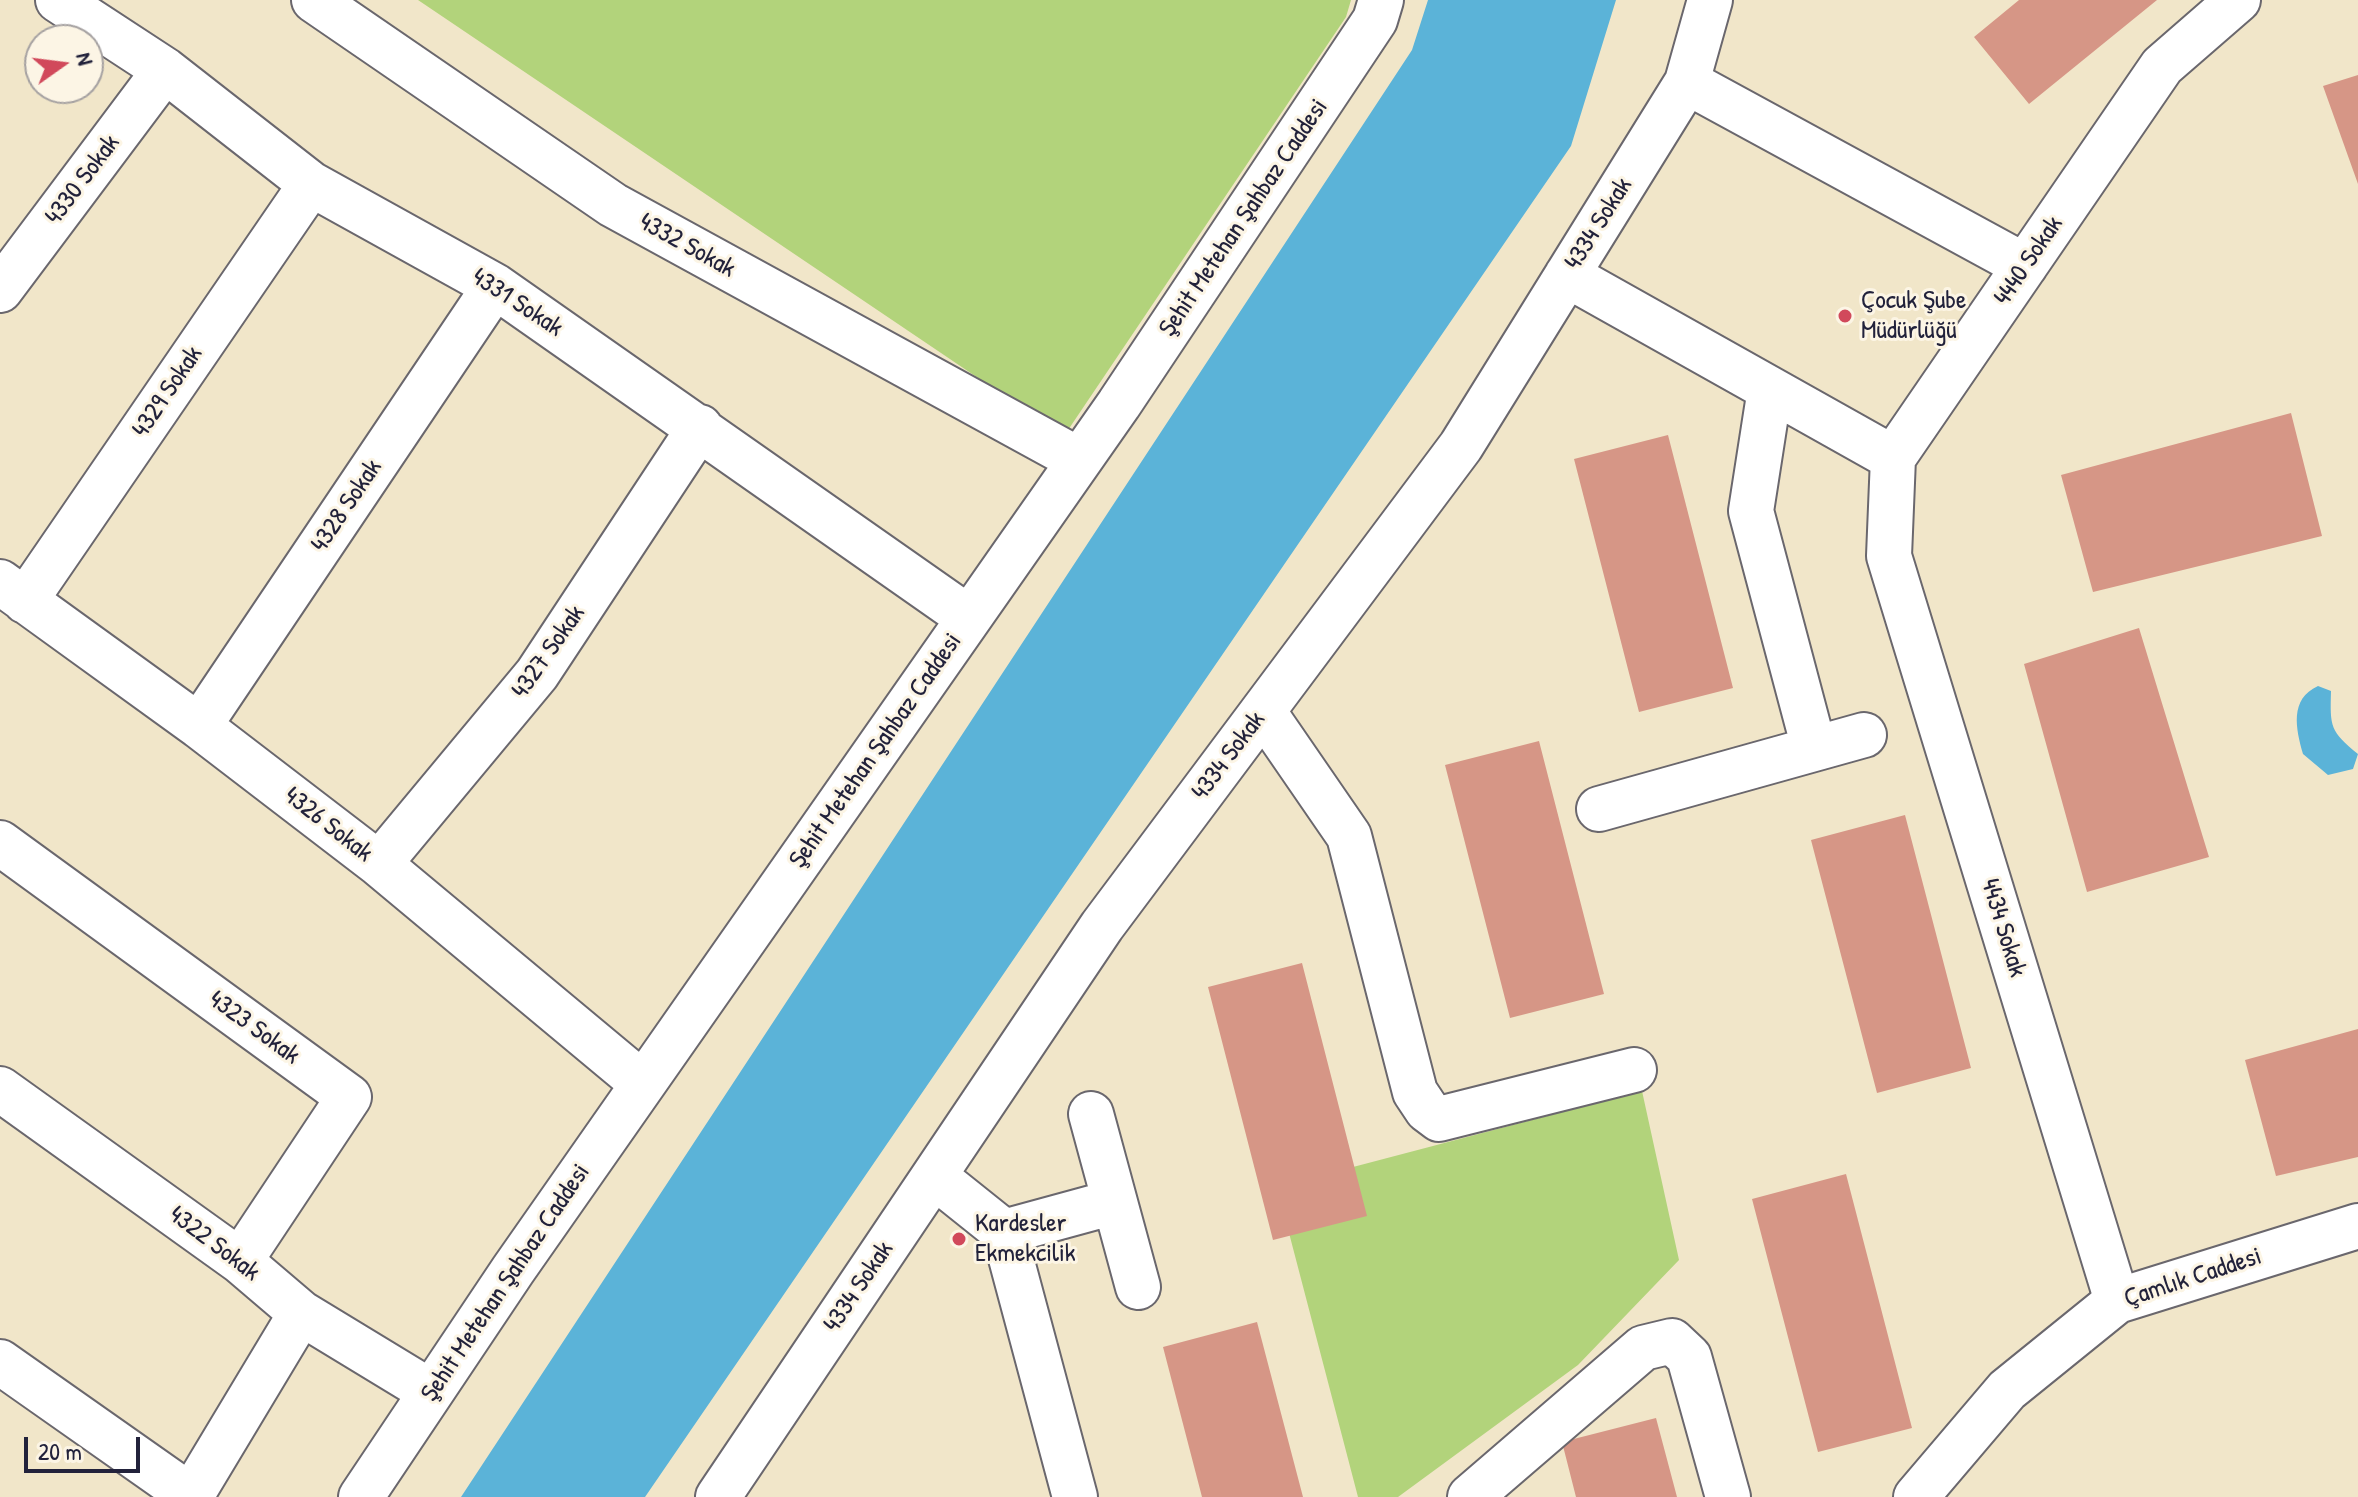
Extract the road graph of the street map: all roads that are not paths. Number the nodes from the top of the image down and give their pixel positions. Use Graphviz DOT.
graph roads {
  1 [pos="58,0"];
  2 [pos="314,0"];
  3 [pos="1381,0"];
  4 [pos="1710,0"];
  5 [pos="2238,0"];
  6 [pos="165,70"];
  7 [pos="1687,82"];
  8 [pos="311,184"];
  9 [pos="2025,266"];
  10 [pos="1567,275"];
  11 [pos="495,286"];
  12 [pos="0,290"];
  13 [pos="1770,389"];
  14 [pos="700,427"];
  15 [pos="1893,458"];
  16 [pos="1079,460"];
  17 [pos="13,591"];
  18 [pos="969,618"];
  19 [pos="1263,711"];
  20 [pos="199,726"];
  21 [pos="1864,735"];
  22 [pos="1814,748"];
  23 [pos="1599,809"];
  24 [pos="0,843"];
  25 [pos="379,864"];
  26 [pos="1634,1070"];
  27 [pos="643,1084"];
  28 [pos="0,1089"];
  29 [pos="1091,1114"];
  30 [pos="934,1176"];
  31 [pos="1114,1202"];
  32 [pos="2358,1226"];
  33 [pos="1004,1232"];
  34 [pos="240,1261"];
  35 [pos="1138,1287"];
  36 [pos="2117,1301"];
  37 [pos="301,1313"];
  38 [pos="0,1362"];
  39 [pos="431,1392"];
  40 [pos="176,1492"];
  41 [pos="361,1497"];
  42 [pos="718,1497"];
  43 [pos="1075,1497"];
  44 [pos="1470,1497"];
  45 [pos="1728,1497"];
  46 [pos="1916,1497"];
  1 -- 6 [label="street, 4331 Sokak"];
  2 -- 16 [label="street, 4332 Sokak"];
  3 -- 16 [label="street, Şehit Metehan Şahbaz Caddesi"];
  4 -- 7 [label="street, 4334 Sokak"];
  5 -- 9 [label="street, 4440 Sokak"];
  6 -- 8 [label="street, 4331 Sokak"];
  6 -- 12 [label="street, 4330 Sokak"];
  7 -- 9 [label="street"];
  7 -- 10 [label="street, 4334 Sokak"];
  8 -- 11 [label="street, 4331 Sokak"];
  8 -- 17 [label="street, 4329 Sokak"];
  9 -- 15 [label="street, 4440 Sokak"];
  10 -- 13 [label="street"];
  10 -- 19 [label="street, 4334 Sokak"];
  11 -- 14 [label="street, 4331 Sokak"];
  11 -- 20 [label="street, 4328 Sokak"];
  13 -- 15 [label="street"];
  13 -- 22 [label="street"];
  14 -- 18 [label="street, 4331 Sokak"];
  14 -- 25 [label="street, 4327 Sokak"];
  15 -- 36 [label="street, 4434 Sokak"];
  16 -- 18 [label="street, Şehit Metehan Şahbaz Caddesi"];
  17 -- 20 [label="street, 4326 Sokak"];
  18 -- 27 [label="street, Şehit Metehan Şahbaz Caddesi"];
  19 -- 26 [label="street"];
  19 -- 30 [label="street, 4334 Sokak"];
  20 -- 25 [label="street, 4326 Sokak"];
  21 -- 22 [label="street"];
  22 -- 23 [label="street"];
  24 -- 34 [label="street, 4323 Sokak"];
  25 -- 27 [label="street, 4326 Sokak"];
  27 -- 39 [label="street, Şehit Metehan Şahbaz Caddesi"];
  28 -- 34 [label="street, 4322 Sokak"];
  29 -- 31 [label="street"];
  30 -- 33 [label="street"];
  30 -- 42 [label="street, 4334 Sokak"];
  31 -- 33 [label="street"];
  31 -- 35 [label="street"];
  32 -- 36 [label="street, Çamlık Caddesi"];
  33 -- 43 [label="street"];
  34 -- 37 [label="street, 4322 Sokak"];
  36 -- 46 [label="street, Çamlık Caddesi"];
  37 -- 39 [label="street, 4322 Sokak"];
  37 -- 40 [label="street"];
  38 -- 40 [label="street"];
  39 -- 41 [label="street, Şehit Metehan Şahbaz Caddesi"];
  44 -- 45 [label="street"];
}
